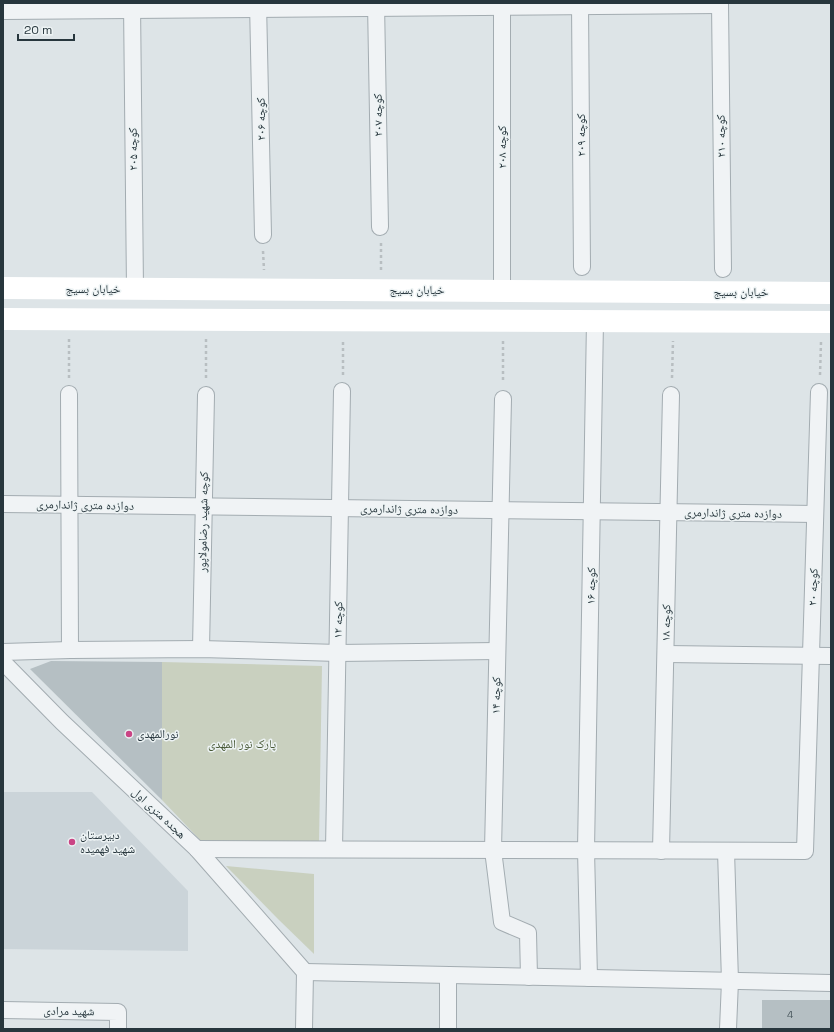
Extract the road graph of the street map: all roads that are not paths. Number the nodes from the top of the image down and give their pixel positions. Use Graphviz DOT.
graph roads {
  1 [pos="580,4"];
  2 [pos="720,4"];
  3 [pos="376,5"];
  4 [pos="502,5"];
  5 [pos="132,6"];
  6 [pos="258,6"];
  7 [pos="3,11"];
  8 [pos="380,227"];
  9 [pos="263,234"];
  10 [pos="582,267"];
  11 [pos="722,269"];
  12 [pos="3,288"];
  13 [pos="135,289"];
  14 [pos="502,290"];
  15 [pos="831,293"];
  16 [pos="3,319"];
  17 [pos="135,320"];
  18 [pos="502,321"];
  19 [pos="596,321"];
  20 [pos="826,322"];
  21 [pos="342,391"];
  22 [pos="819,392"];
  23 [pos="69,394"];
  24 [pos="206,395"];
  25 [pos="671,395"];
  26 [pos="503,399"];
  27 [pos="3,504"];
  28 [pos="69,505"];
  29 [pos="204,506"];
  30 [pos="340,508"];
  31 [pos="500,510"];
  32 [pos="592,511"];
  33 [pos="669,512"];
  34 [pos="816,514"];
  35 [pos="201,649"];
  36 [pos="70,650"];
  37 [pos="497,651"];
  38 [pos="3,652"];
  39 [pos="338,653"];
  40 [pos="666,654"];
  41 [pos="811,656"];
  42 [pos="831,656"];
  43 [pos="3,662"];
  44 [pos="197,849"];
  45 [pos="334,849"];
  46 [pos="493,850"];
  47 [pos="586,850"];
  48 [pos="661,851"];
  49 [pos="726,851"];
  50 [pos="305,972"];
  51 [pos="448,975"];
  52 [pos="529,977"];
  53 [pos="589,978"];
  54 [pos="730,981"];
  55 [pos="831,983"];
  56 [pos="3,1010"];
  57 [pos="118,1029"];
  58 [pos="304,1029"];
  59 [pos="448,1029"];
  60 [pos="728,1029"];
  1 -- 2 [label="street"];
  1 -- 4 [label="street"];
  1 -- 10 [label="street, ۲۰۹ کوچه"];
  2 -- 11 [label="street, ۲۱۰ کوچه"];
  3 -- 4 [label="street"];
  3 -- 6 [label="street"];
  3 -- 8 [label="street, ۲۰۷ کوچه"];
  4 -- 14 [label="street, ۲۰۸ کوچه"];
  5 -- 6 [label="street"];
  5 -- 7 [label="street"];
  5 -- 13 [label="street, ۲۰۵ کوچه"];
  6 -- 9 [label="street, ۲۰۶ کوچه"];
  12 -- 13 [label="main road, خیابان بسیج"];
  13 -- 14 [label="main road, خیابان بسیج"];
  13 -- 17 [label="main road"];
  14 -- 15 [label="main road, خیابان بسیج"];
  14 -- 18 [label="main road"];
  16 -- 17 [label="main road"];
  17 -- 18 [label="main road"];
  18 -- 19 [label="main road"];
  19 -- 20 [label="main road"];
  19 -- 32 [label="street, ۱۶ کوچه"];
  21 -- 30 [label="street, ۱۲ کوچه"];
  22 -- 34 [label="street, ۲۰ کوچه"];
  23 -- 28 [label="street"];
  24 -- 29 [label="street, کوچه شهید رضامولاپور"];
  25 -- 33 [label="street, ۱۸ کوچه"];
  26 -- 31 [label="street, ‍‍ ۱۴ کوچه"];
  27 -- 28 [label="street, دوازده متری ژاندارمری"];
  28 -- 29 [label="street, دوازده متری ژاندارمری"];
  28 -- 36 [label="street"];
  29 -- 30 [label="street, دوازده متری ژاندارمری"];
  29 -- 35 [label="street, کوچه شهید رضامولاپور"];
  30 -- 31 [label="street, دوازده متری ژاندارمری"];
  30 -- 39 [label="street, ۱۲ کوچه"];
  31 -- 32 [label="street, دوازده متری ژاندارمری"];
  31 -- 37 [label="street, ‍‍ ۱۴ کوچه"];
  32 -- 33 [label="street, دوازده متری ژاندارمری"];
  32 -- 47 [label="street, ۱۶ کوچه"];
  33 -- 34 [label="street, دوازده متری ژاندارمری"];
  33 -- 40 [label="street, ۱۸ کوچه"];
  34 -- 41 [label="street, ۲۰ کوچه"];
  35 -- 36 [label="street"];
  35 -- 39 [label="street"];
  36 -- 38 [label="street"];
  37 -- 39 [label="street"];
  37 -- 46 [label="street, ‍‍ ۱۴ کوچه"];
  39 -- 45 [label="street, ۱۲ کوچه"];
  40 -- 41 [label="street"];
  40 -- 48 [label="street, ۱۸ کوچه"];
  41 -- 42 [label="street"];
  41 -- 49 [label="street, ۲۰ کوچه"];
  43 -- 44 [label="street, هجده متری اول"];
  44 -- 45 [label="street"];
  44 -- 50 [label="street, هجده متری اول"];
  45 -- 46 [label="street"];
  46 -- 47 [label="street"];
  46 -- 52 [label="street, ‍‍ ۱۴ کوچه"];
  47 -- 48 [label="street"];
  47 -- 53 [label="street, ۱۶ کوچه"];
  48 -- 49 [label="street"];
  49 -- 54 [label="street"];
  50 -- 51 [label="street"];
  50 -- 58 [label="street"];
  51 -- 52 [label="street"];
  51 -- 59 [label="street"];
  52 -- 53 [label="street"];
  53 -- 54 [label="street"];
  54 -- 55 [label="street"];
  54 -- 60 [label="street"];
  56 -- 57 [label="street, شهید مرادی"];
}
